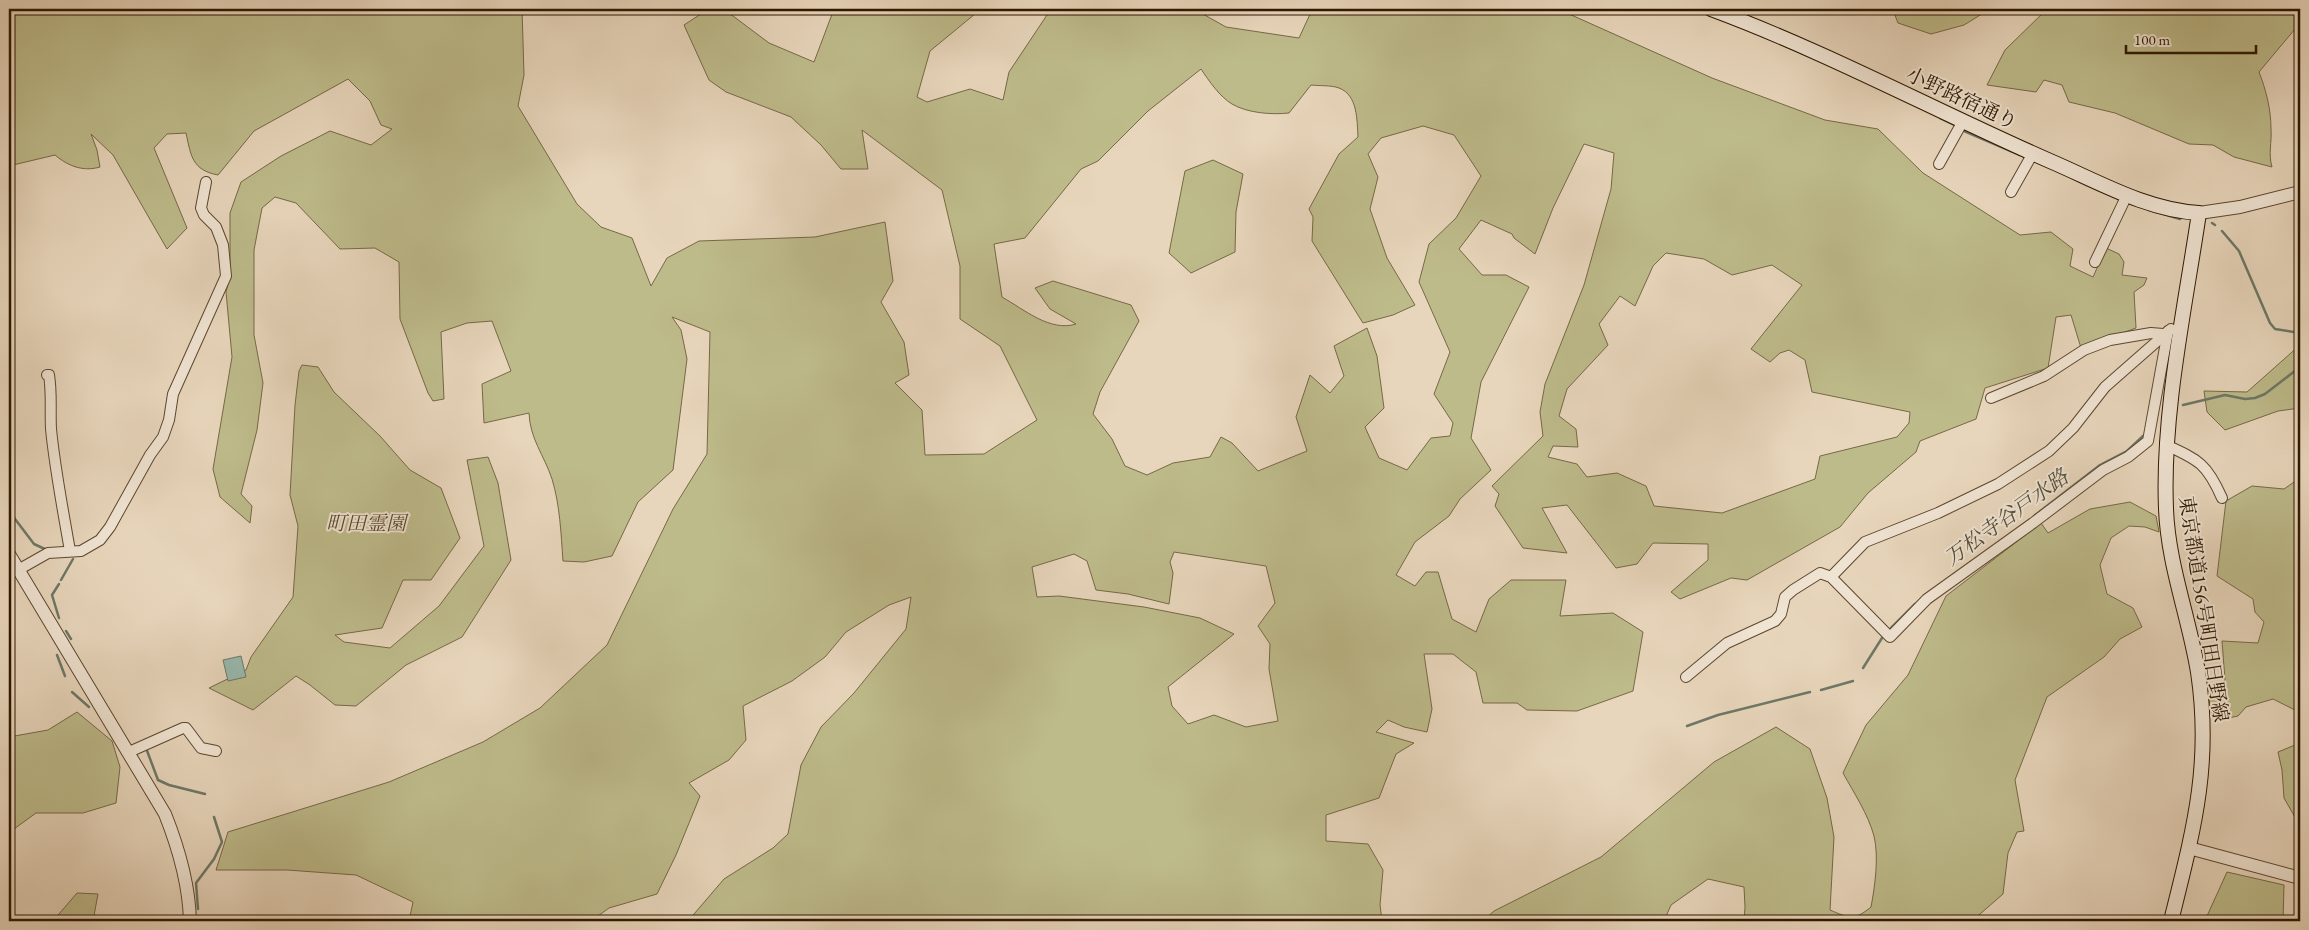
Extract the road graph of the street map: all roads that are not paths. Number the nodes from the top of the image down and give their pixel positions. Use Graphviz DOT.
graph roads {
  1 [pos="1711,9"];
  2 [pos="1963,121"];
  3 [pos="2033,153"];
  4 [pos="1939,164"];
  5 [pos="206,182"];
  6 [pos="2011,192"];
  7 [pos="2300,192"];
  8 [pos="2127,195"];
  9 [pos="2199,213"];
  10 [pos="2095,262"];
  11 [pos="2182,323"];
  12 [pos="2166,333"];
  13 [pos="47,375"];
  14 [pos="1991,398"];
  15 [pos="2166,445"];
  16 [pos="2222,498"];
  17 [pos="70,551"];
  18 [pos="9,554"];
  19 [pos="18,570"];
  20 [pos="1831,577"];
  21 [pos="1686,677"];
  22 [pos="216,751"];
  23 [pos="129,752"];
  24 [pos="2189,848"];
  25 [pos="2300,878"];
  26 [pos="190,921"];
  27 [pos="2171,921"];
  1 -- 2 [label="main road, 小野路宿通り"];
  2 -- 3 [label="main road, 小野路宿通り"];
  2 -- 4 [label="street"];
  3 -- 6 [label="street"];
  3 -- 8 [label="main road, 小野路宿通り"];
  5 -- 17 [label="street"];
  7 -- 9 [label="street"];
  8 -- 9 [label="main road, 小野路宿通り"];
  8 -- 10 [label="street"];
  9 -- 11 [label="main road, 東京都道156号町田日野線"];
  11 -- 12 [label="street"];
  11 -- 15 [label="main road, 東京都道156号町田日野線"];
  12 -- 14 [label="street"];
  12 -- 20 [label="street"];
  12 -- 20 [label="street"];
  13 -- 17 [label="street"];
  15 -- 16 [label="street"];
  15 -- 24 [label="main road, 東京都道156号町田日野線"];
  17 -- 19 [label="street"];
  18 -- 19 [label="street"];
  19 -- 23 [label="street"];
  20 -- 21 [label="street"];
  22 -- 23 [label="street"];
  23 -- 26 [label="street"];
  24 -- 25 [label="street"];
  24 -- 27 [label="main road, 東京都道156号町田日野線"];
}
